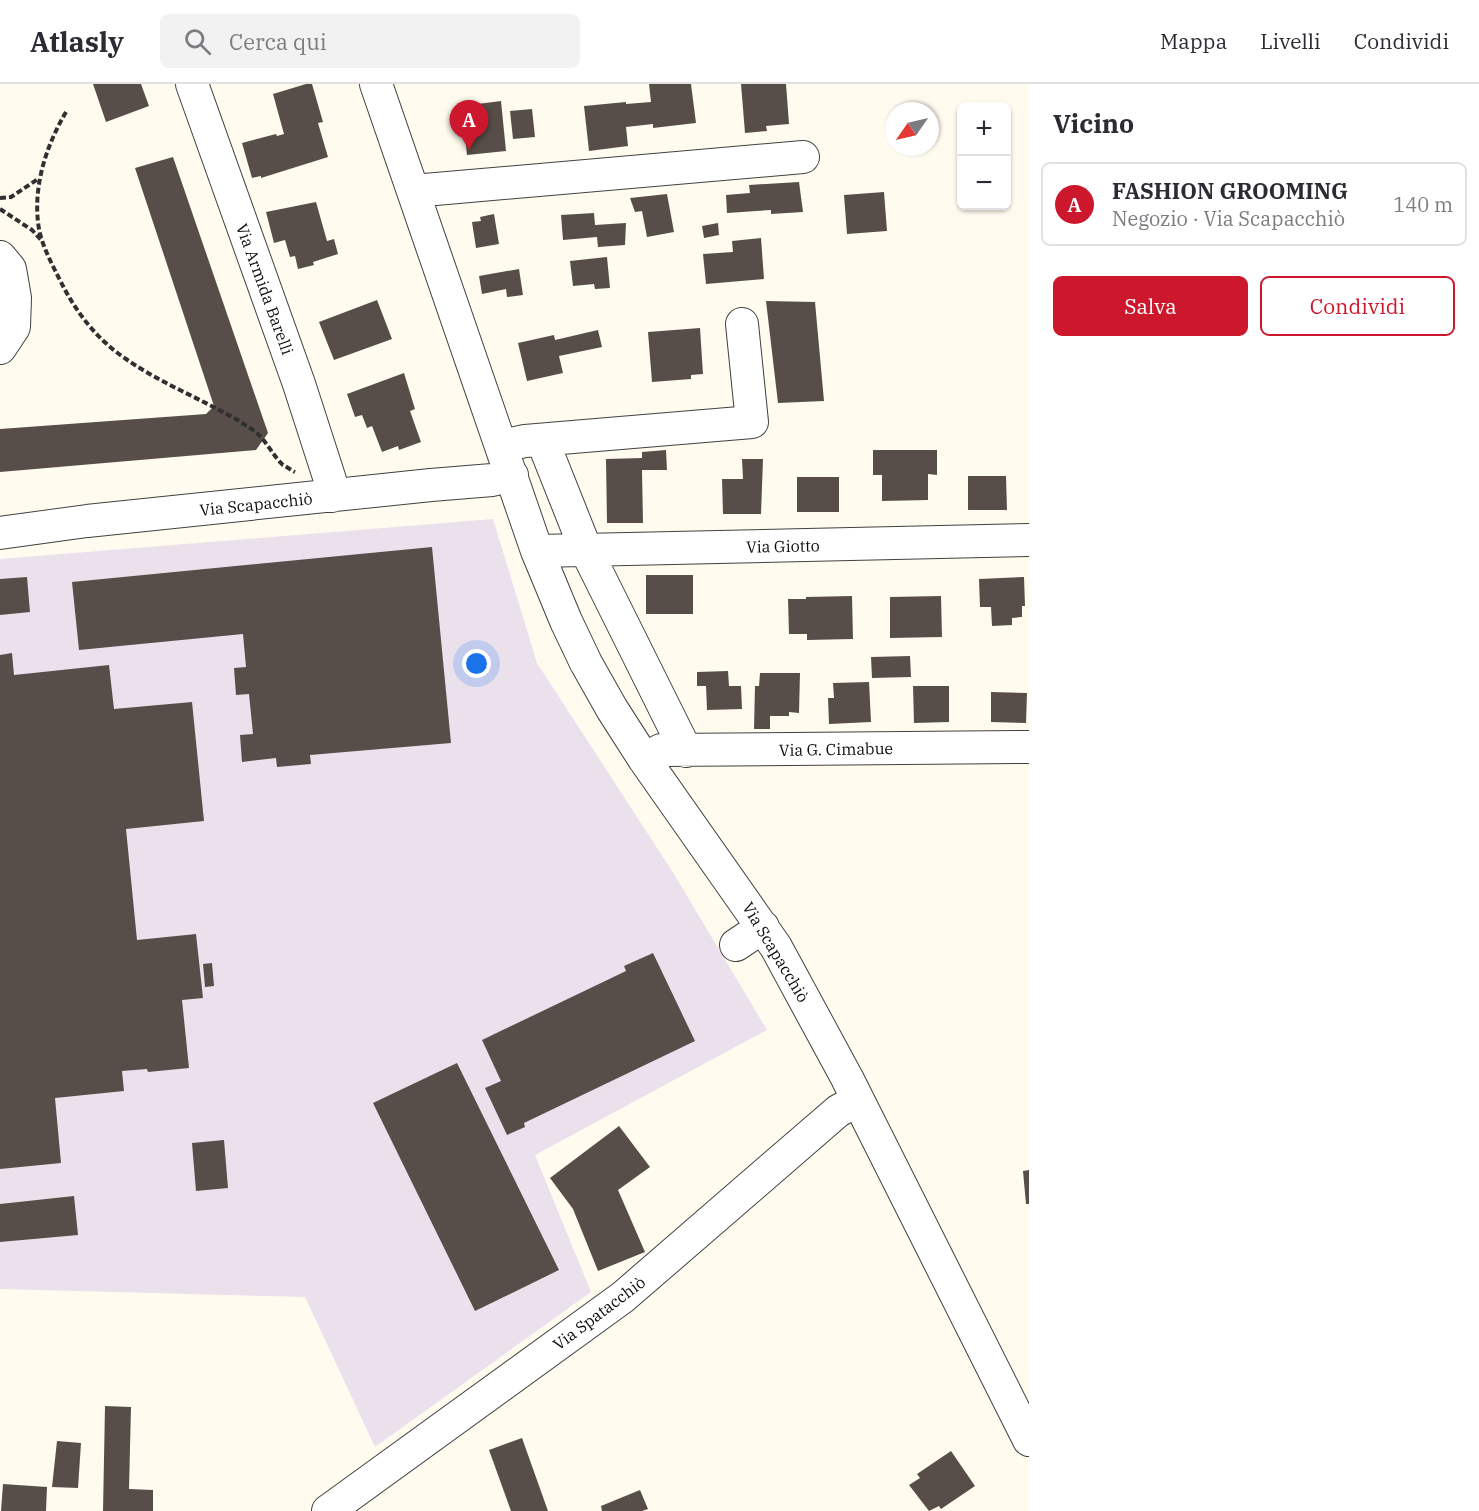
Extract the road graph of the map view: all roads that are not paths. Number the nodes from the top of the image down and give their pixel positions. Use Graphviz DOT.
graph roads {
  1 [pos="192,84"];
  2 [pos="376,84"];
  3 [pos="803,157"];
  4 [pos="413,191"];
  5 [pos="0,257"];
  6 [pos="742,324"];
  7 [pos="0,348"];
  8 [pos="501,446"];
  9 [pos="547,452"];
  10 [pos="512,475"];
  11 [pos="331,488"];
  12 [pos="0,533"];
  13 [pos="1029,540"];
  14 [pos="586,550"];
  15 [pos="537,551"];
  16 [pos="1029,747"];
  17 [pos="686,751"];
  18 [pos="644,759"];
  19 [pos="763,927"];
  20 [pos="736,945"];
  21 [pos="858,1100"];
  22 [pos="1029,1440"];
  23 [pos="328,1511"];
  1 -- 11 [label="street, Via Armida Barelli"];
  2 -- 4 [label="street, Via Scapacchiò"];
  3 -- 4 [label="street"];
  4 -- 8 [label="street, Via Scapacchiò"];
  5 -- 7 [label="street"];
  6 -- 8 [label="street"];
  8 -- 10 [label="street, Via Scapacchiò"];
  9 -- 14 [label="street"];
  10 -- 11 [label="street, Via Scapacchiò"];
  10 -- 15 [label="street, Via Scapacchiò"];
  11 -- 12 [label="street, Via Scapacchiò"];
  13 -- 14 [label="street, Via Giotto"];
  14 -- 15 [label="street, Via Giotto"];
  14 -- 17 [label="street"];
  15 -- 18 [label="street, Via Scapacchiò"];
  16 -- 17 [label="street, Via G. Cimabue"];
  17 -- 18 [label="street, Via G. Cimabue"];
  18 -- 19 [label="street, Via Scapacchiò"];
  19 -- 20 [label="street"];
  19 -- 21 [label="street, Via Scapacchiò"];
  21 -- 22 [label="street, Via Scapacchiò"];
  21 -- 23 [label="street, Via Spatacchiò"];
}
